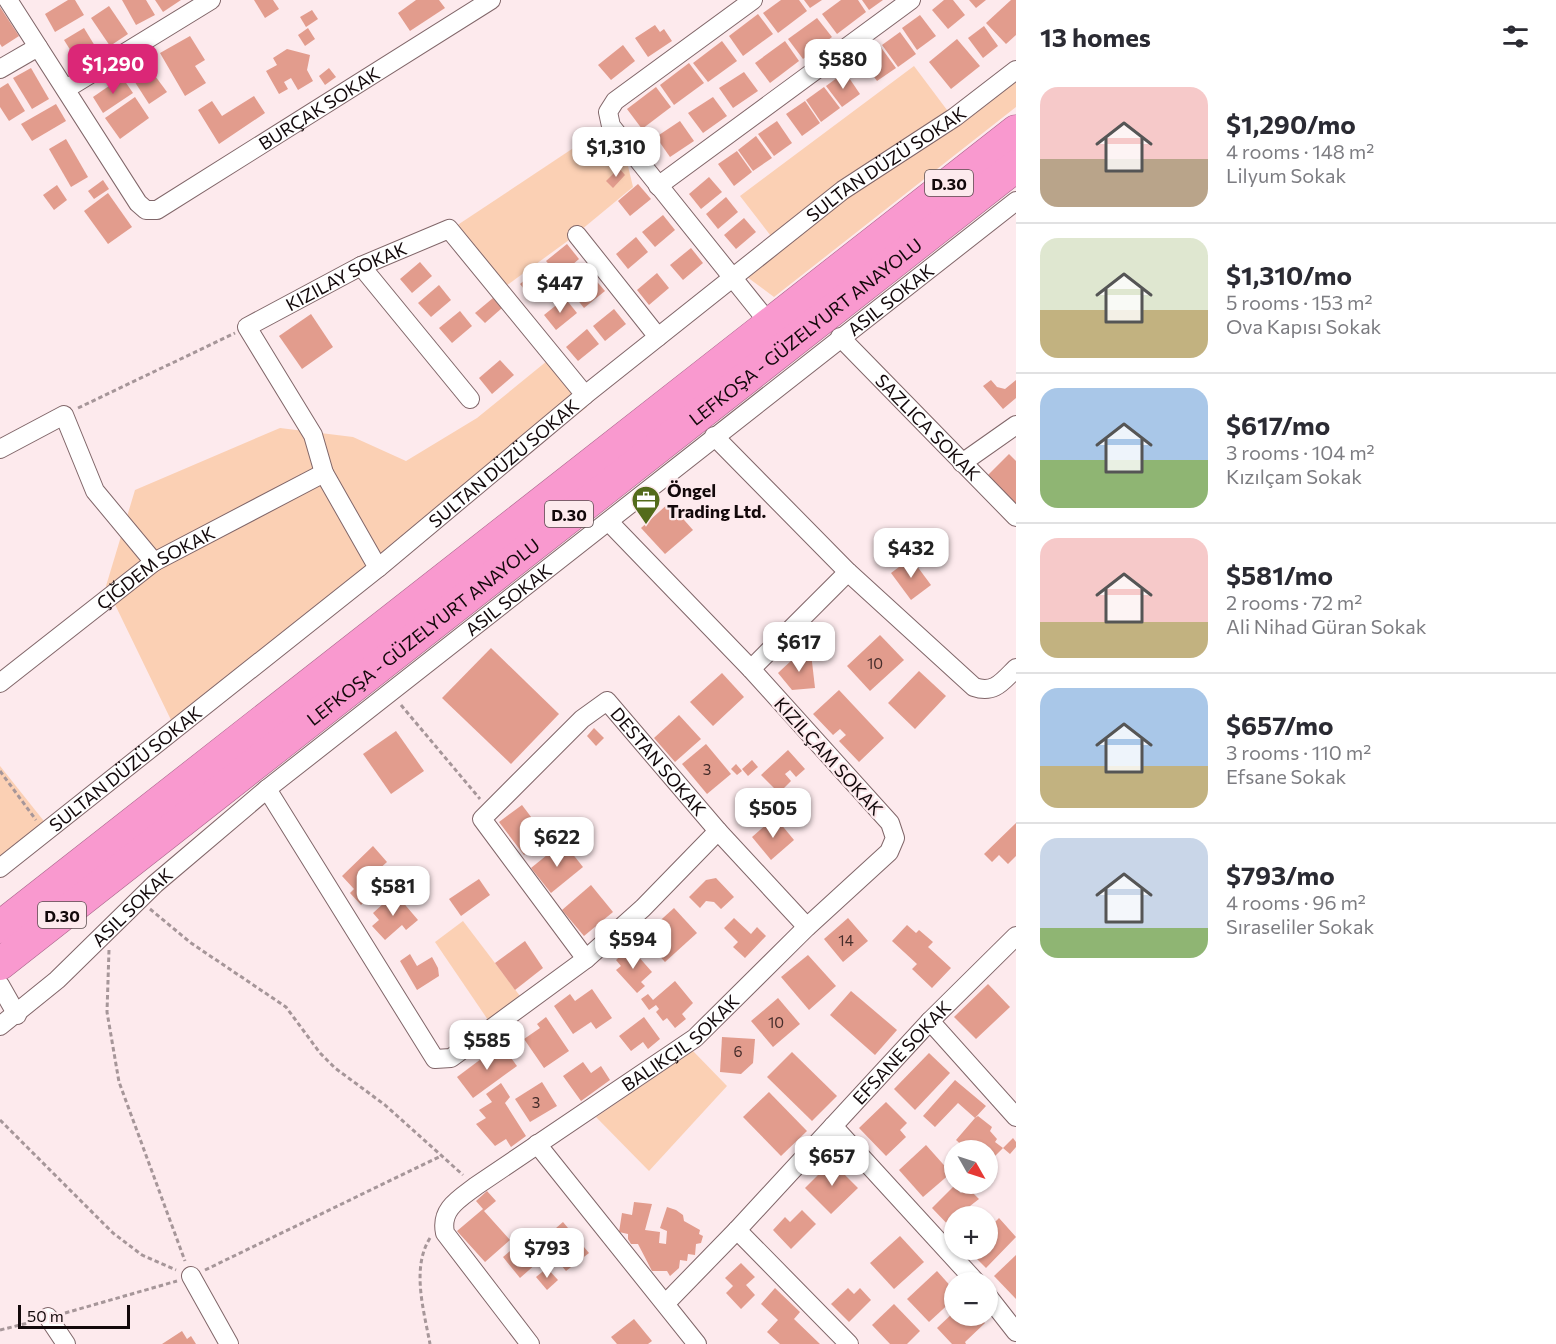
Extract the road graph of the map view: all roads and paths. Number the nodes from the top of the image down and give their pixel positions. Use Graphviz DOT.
graph roads {
  1 [pos="8,0"];
  2 [pos="212,0"];
  3 [pos="491,0"];
  4 [pos="753,0"];
  5 [pos="911,0"];
  6 [pos="38,47"];
  7 [pos="0,69"];
  8 [pos="1016,70"];
  9 [pos="66,89"];
  10 [pos="1016,131"];
  11 [pos="1016,166"];
  12 [pos="658,186"];
  13 [pos="1016,201"];
  14 [pos="577,235"];
  15 [pos="361,266"];
  16 [pos="732,278"];
  17 [pos="769,323"];
  18 [pos="247,327"];
  19 [pos="658,337"];
  20 [pos="840,337"];
  21 [pos="585,395"];
  22 [pos="470,399"];
  23 [pos="64,415"];
  24 [pos="1016,425"];
  25 [pos="714,436"];
  26 [pos="0,449"];
  27 [pos="962,463"];
  28 [pos="324,473"];
  29 [pos="1016,516"];
  30 [pos="609,522"];
  31 [pos="154,562"];
  32 [pos="378,568"];
  33 [pos="848,572"];
  34 [pos="1016,668"];
  35 [pos="751,669"];
  36 [pos="0,683"];
  37 [pos="391,692"];
  38 [pos="0,771"];
  39 [pos="267,789"];
  40 [pos="490,812"];
  41 [pos="718,831"];
  42 [pos="46,833"];
  43 [pos="0,868"];
  44 [pos="140,900"];
  45 [pos="0,927"];
  46 [pos="807,927"];
  47 [pos="110,929"];
  48 [pos="1016,936"];
  49 [pos="586,959"];
  50 [pos="0,964"];
  51 [pos="0,985"];
  52 [pos="17,1015"];
  53 [pos="930,1021"];
  54 [pos="0,1026"];
  55 [pos="1016,1117"];
  56 [pos="0,1120"];
  57 [pos="833,1126"];
  58 [pos="537,1144"];
  59 [pos="441,1156"];
  60 [pos="476,1186"];
  61 [pos="442,1222"];
  62 [pos="737,1230"];
  63 [pos="967,1272"];
  64 [pos="191,1276"];
  65 [pos="666,1303"];
  66 [pos="998,1309"];
  67 [pos="48,1317"];
  68 [pos="0,1330"];
  69 [pos="1016,1332"];
  70 [pos="66,1344"];
  71 [pos="229,1344"];
  72 [pos="430,1344"];
  73 [pos="530,1344"];
  74 [pos="697,1344"];
  75 [pos="849,1344"];
  1 -- 6 [label="street"];
  2 -- 9 [label="street"];
  3 -- 9 [label="street, BURÇAK SOKAK"];
  4 -- 12 [label="street"];
  5 -- 12 [label="street"];
  6 -- 7 [label="street"];
  6 -- 9 [label="street"];
  8 -- 16 [label="street, SULTAN DÜZÜ SOKAK"];
  10 -- 17 [label="highway, LEFKOŞA - GÜZELYURT ANAYOLU / D.30"];
  11 -- 50 [label="highway, LEFKOŞA - GÜZELYURT ANAYOLU / D.30"];
  12 -- 16 [label="street"];
  13 -- 20 [label="street, ASIL SOKAK"];
  14 -- 19 [label="street"];
  15 -- 18 [label="street"];
  15 -- 21 [label="street"];
  15 -- 22 [label="street"];
  16 -- 17 [label="street"];
  16 -- 19 [label="street, SULTAN DÜZÜ SOKAK"];
  17 -- 45 [label="highway, LEFKOŞA - GÜZELYURT ANAYOLU / D.30"];
  18 -- 23 [label="path"];
  18 -- 28 [label="street"];
  19 -- 21 [label="street, SULTAN DÜZÜ SOKAK"];
  20 -- 25 [label="street, ASIL SOKAK"];
  20 -- 27 [label="street"];
  21 -- 32 [label="street, SULTAN DÜZÜ SOKAK"];
  23 -- 26 [label="street"];
  23 -- 31 [label="street"];
  24 -- 27 [label="street"];
  25 -- 30 [label="street, ASIL SOKAK"];
  25 -- 33 [label="street"];
  27 -- 29 [label="street"];
  28 -- 31 [label="street"];
  28 -- 32 [label="street"];
  30 -- 35 [label="street"];
  30 -- 37 [label="street, ASIL SOKAK"];
  31 -- 36 [label="street"];
  32 -- 42 [label="street, SULTAN DÜZÜ SOKAK"];
  33 -- 34 [label="street"];
  33 -- 35 [label="street"];
  35 -- 46 [label="street"];
  37 -- 39 [label="street, ASIL SOKAK"];
  37 -- 40 [label="path"];
  38 -- 42 [label="path"];
  39 -- 44 [label="street, ASIL SOKAK"];
  39 -- 49 [label="street"];
  40 -- 41 [label="street, DESTAN SOKAK"];
  40 -- 49 [label="street"];
  41 -- 46 [label="street, DESTAN SOKAK"];
  41 -- 49 [label="street"];
  42 -- 43 [label="street, SULTAN DÜZÜ SOKAK"];
  44 -- 47 [label="street, ASIL SOKAK"];
  44 -- 59 [label="path"];
  46 -- 58 [label="street"];
  47 -- 52 [label="street, ASIL SOKAK"];
  47 -- 64 [label="path"];
  48 -- 53 [label="street, EFSANE SOKAK"];
  51 -- 52 [label="street"];
  52 -- 54 [label="street, ASIL SOKAK"];
  53 -- 55 [label="street"];
  53 -- 57 [label="street, EFSANE SOKAK"];
  56 -- 64 [label="path"];
  57 -- 62 [label="street, EFSANE SOKAK"];
  57 -- 63 [label="street"];
  58 -- 60 [label="street"];
  58 -- 65 [label="street"];
  59 -- 60 [label="path"];
  59 -- 64 [label="path"];
  60 -- 61 [label="street"];
  61 -- 72 [label="path"];
  61 -- 73 [label="street"];
  62 -- 65 [label="street, EFSANE SOKAK"];
  62 -- 75 [label="street"];
  64 -- 67 [label="path"];
  64 -- 71 [label="street"];
  65 -- 74 [label="street"];
  66 -- 69 [label="street"];
  67 -- 68 [label="path"];
  67 -- 70 [label="street"];
}
